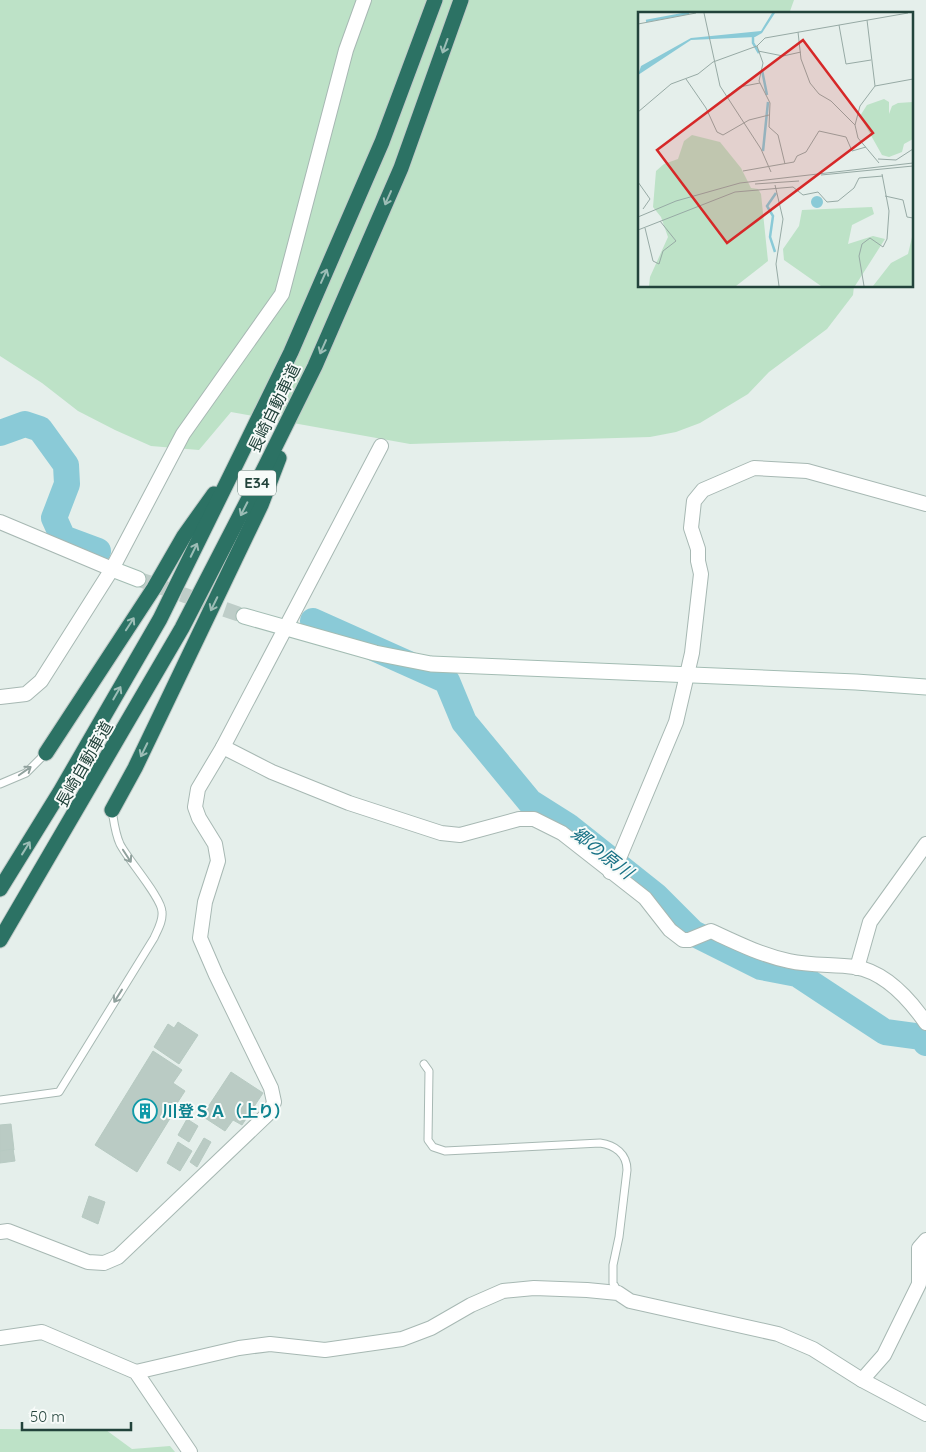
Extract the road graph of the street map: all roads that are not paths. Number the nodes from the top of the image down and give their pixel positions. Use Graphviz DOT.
graph roads {
  1 [pos="364,0"];
  2 [pos="435,0"];
  3 [pos="461,0"];
  4 [pos="315,366"];
  5 [pos="381,446"];
  6 [pos="242,454"];
  7 [pos="926,504"];
  8 [pos="0,522"];
  9 [pos="112,569"];
  10 [pos="138,579"];
  11 [pos="244,616"];
  12 [pos="286,629"];
  13 [pos="686,675"];
  14 [pos="926,687"];
  15 [pos="0,698"];
  16 [pos="223,747"];
  17 [pos="46,753"];
  18 [pos="0,784"];
  19 [pos="112,810"];
  20 [pos="926,844"];
  21 [pos="610,872"];
  22 [pos="0,889"];
  23 [pos="0,940"];
  24 [pos="857,968"];
  25 [pos="926,1023"];
  26 [pos="424,1064"];
  27 [pos="0,1100"];
  28 [pos="0,1232"];
  29 [pos="926,1240"];
  30 [pos="618,1293"];
  31 [pos="0,1338"];
  32 [pos="136,1372"];
  33 [pos="862,1380"];
  34 [pos="926,1414"];
  35 [pos="190,1452"];
  1 -- 9 [label="street"];
  6 -- 2 [label="highway, 長崎自動車道 / E34, one-way"];
  3 -- 4 [label="highway, 長崎自動車道 / E34, one-way"];
  4 -- 19 [label="highway, one-way"];
  4 -- 23 [label="highway, 長崎自動車道 / E34, one-way"];
  5 -- 12 [label="street"];
  17 -- 6 [label="highway, one-way"];
  22 -- 6 [label="highway, 長崎自動車道 / E34, one-way"];
  7 -- 13 [label="street"];
  8 -- 9 [label="street"];
  9 -- 10 [label="street"];
  9 -- 15 [label="street"];
  11 -- 12 [label="street"];
  12 -- 13 [label="street"];
  12 -- 16 [label="street"];
  13 -- 14 [label="street"];
  13 -- 21 [label="street"];
  16 -- 21 [label="street"];
  16 -- 28 [label="street"];
  18 -- 17 [label="lane, one-way"];
  19 -- 27 [label="lane, one-way"];
  20 -- 24 [label="street"];
  21 -- 24 [label="street"];
  24 -- 25 [label="street"];
  26 -- 30 [label="lane"];
  29 -- 33 [label="street"];
  30 -- 32 [label="street"];
  30 -- 33 [label="street"];
  31 -- 32 [label="street"];
  32 -- 35 [label="street"];
  33 -- 34 [label="street"];
}
